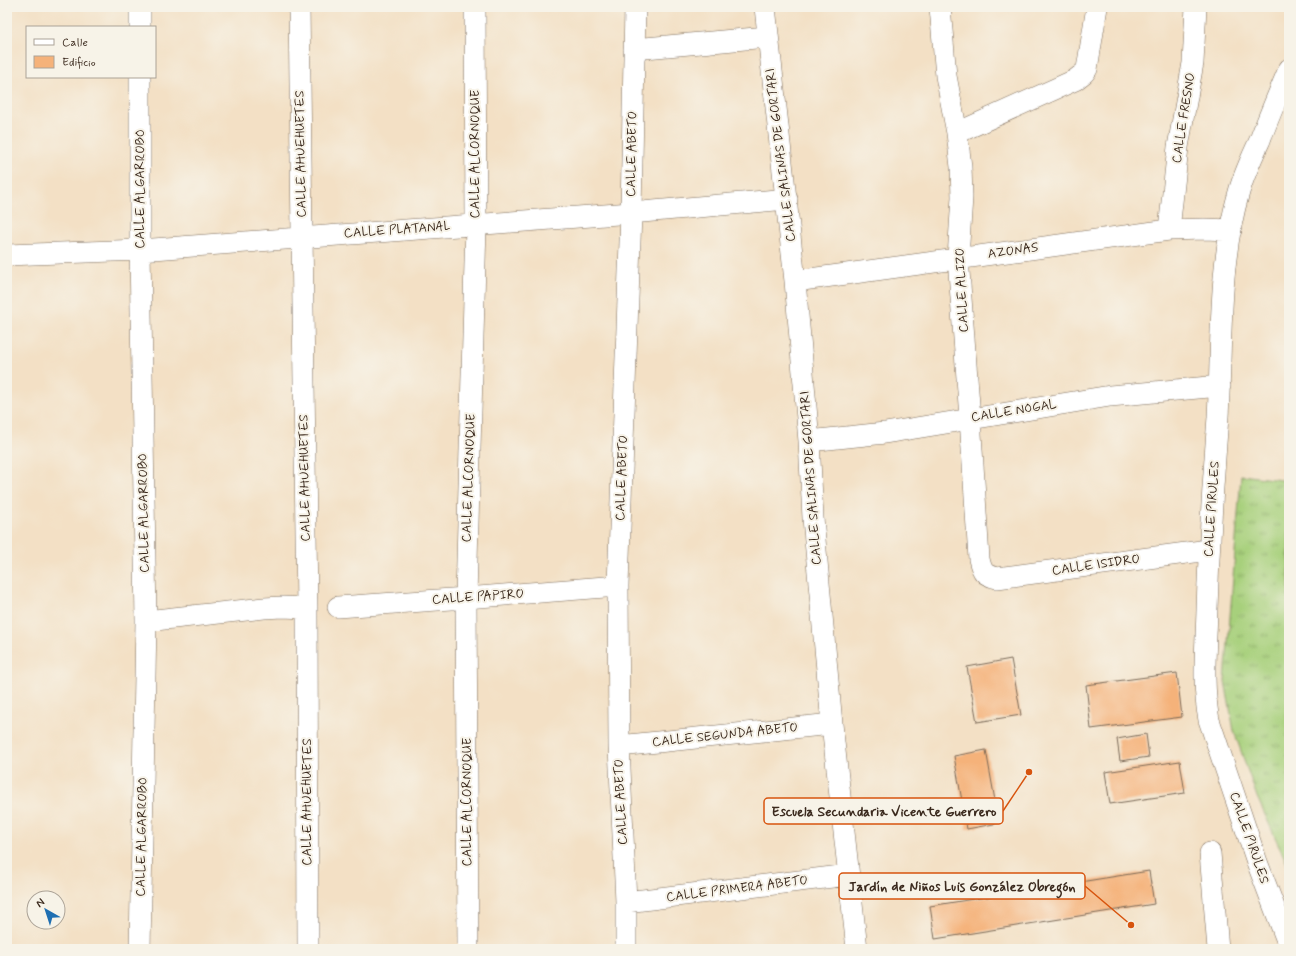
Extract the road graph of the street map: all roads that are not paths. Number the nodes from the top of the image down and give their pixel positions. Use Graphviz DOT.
graph roads {
  1 [pos="140,7"];
  2 [pos="299,7"];
  3 [pos="475,7"];
  4 [pos="635,7"];
  5 [pos="764,7"];
  6 [pos="940,7"];
  7 [pos="1097,7"];
  8 [pos="1196,7"];
  9 [pos="140,26"];
  10 [pos="767,37"];
  11 [pos="634,49"];
  12 [pos="1289,69"];
  13 [pos="140,78"];
  14 [pos="957,133"];
  15 [pos="787,199"];
  16 [pos="631,213"];
  17 [pos="476,225"];
  18 [pos="1169,230"];
  19 [pos="1231,230"];
  20 [pos="302,237"];
  21 [pos="140,250"];
  22 [pos="7,255"];
  23 [pos="958,258"];
  24 [pos="795,280"];
  25 [pos="1220,386"];
  26 [pos="970,418"];
  27 [pos="809,441"];
  28 [pos="1209,550"];
  29 [pos="984,573"];
  30 [pos="618,586"];
  31 [pos="466,598"];
  32 [pos="338,607"];
  33 [pos="307,608"];
  34 [pos="146,621"];
  35 [pos="832,724"];
  36 [pos="619,746"];
  37 [pos="1210,853"];
  38 [pos="849,875"];
  39 [pos="1281,901"];
  40 [pos="626,902"];
  41 [pos="1289,946"];
  42 [pos="140,949"];
  43 [pos="308,949"];
  44 [pos="468,949"];
  45 [pos="626,949"];
  46 [pos="857,949"];
  47 [pos="1218,949"];
  1 -- 9 [label="street"];
  2 -- 20 [label="street, CALLE AHUEHUETES"];
  3 -- 17 [label="street, CALLE ALCORNOQUE"];
  4 -- 11 [label="street, CALLE ABETO"];
  5 -- 10 [label="street, CALLE SALINAS DE GORTARI"];
  6 -- 14 [label="street, CALLE ALIZO"];
  7 -- 14 [label="street"];
  8 -- 18 [label="street, CALLE FRESNO"];
  10 -- 11 [label="street"];
  10 -- 15 [label="street, CALLE SALINAS DE GORTARI"];
  11 -- 16 [label="street, CALLE ABETO"];
  12 -- 19 [label="street, CALLE PIRULES"];
  13 -- 21 [label="street, CALLE ALGARROBO"];
  14 -- 23 [label="street, CALLE ALIZO"];
  15 -- 16 [label="street, CALLE PLATANAL"];
  15 -- 24 [label="street, CALLE SALINAS DE GORTARI"];
  16 -- 17 [label="street, CALLE PLATANAL"];
  16 -- 30 [label="street, CALLE ABETO"];
  17 -- 20 [label="street, CALLE PLATANAL"];
  17 -- 31 [label="street, CALLE ALCORNOQUE"];
  18 -- 19 [label="street, AZONAS"];
  18 -- 23 [label="street, AZONAS"];
  19 -- 25 [label="street, CALLE PIRULES"];
  20 -- 21 [label="street, CALLE PLATANAL"];
  20 -- 33 [label="street, CALLE AHUEHUETES"];
  21 -- 22 [label="street, CALLE PLATANAL"];
  21 -- 34 [label="street, CALLE ALGARROBO"];
  23 -- 24 [label="street, AZONAS"];
  23 -- 26 [label="street, CALLE ALIZO"];
  24 -- 27 [label="street, CALLE SALINAS DE GORTARI"];
  25 -- 26 [label="street, CALLE NOGAL"];
  25 -- 28 [label="street, CALLE PIRULES"];
  26 -- 27 [label="street, CALLE NOGAL"];
  26 -- 29 [label="street, CALLE ALIZO"];
  27 -- 35 [label="street, CALLE SALINAS DE GORTARI"];
  28 -- 29 [label="street, CALLE ISIDRO"];
  28 -- 39 [label="street, CALLE PIRULES"];
  30 -- 31 [label="street, CALLE PAPIRO"];
  30 -- 36 [label="street, CALLE ABETO"];
  31 -- 32 [label="street, CALLE PAPIRO"];
  31 -- 44 [label="street, CALLE ALCORNOQUE"];
  33 -- 34 [label="street"];
  33 -- 43 [label="street, CALLE AHUEHUETES"];
  34 -- 42 [label="street, CALLE ALGARROBO"];
  35 -- 36 [label="street, CALLE SEGUNDA ABETO"];
  35 -- 38 [label="street, CALLE SALINAS DE GORTARI"];
  36 -- 40 [label="street, CALLE ABETO"];
  37 -- 47 [label="street"];
  38 -- 40 [label="street, CALLE PRIMERA ABETO"];
  38 -- 46 [label="street, CALLE SALINAS DE GORTARI"];
  39 -- 41 [label="street, CALLE PIRULES"];
  40 -- 45 [label="street, CALLE ABETO"];
}
